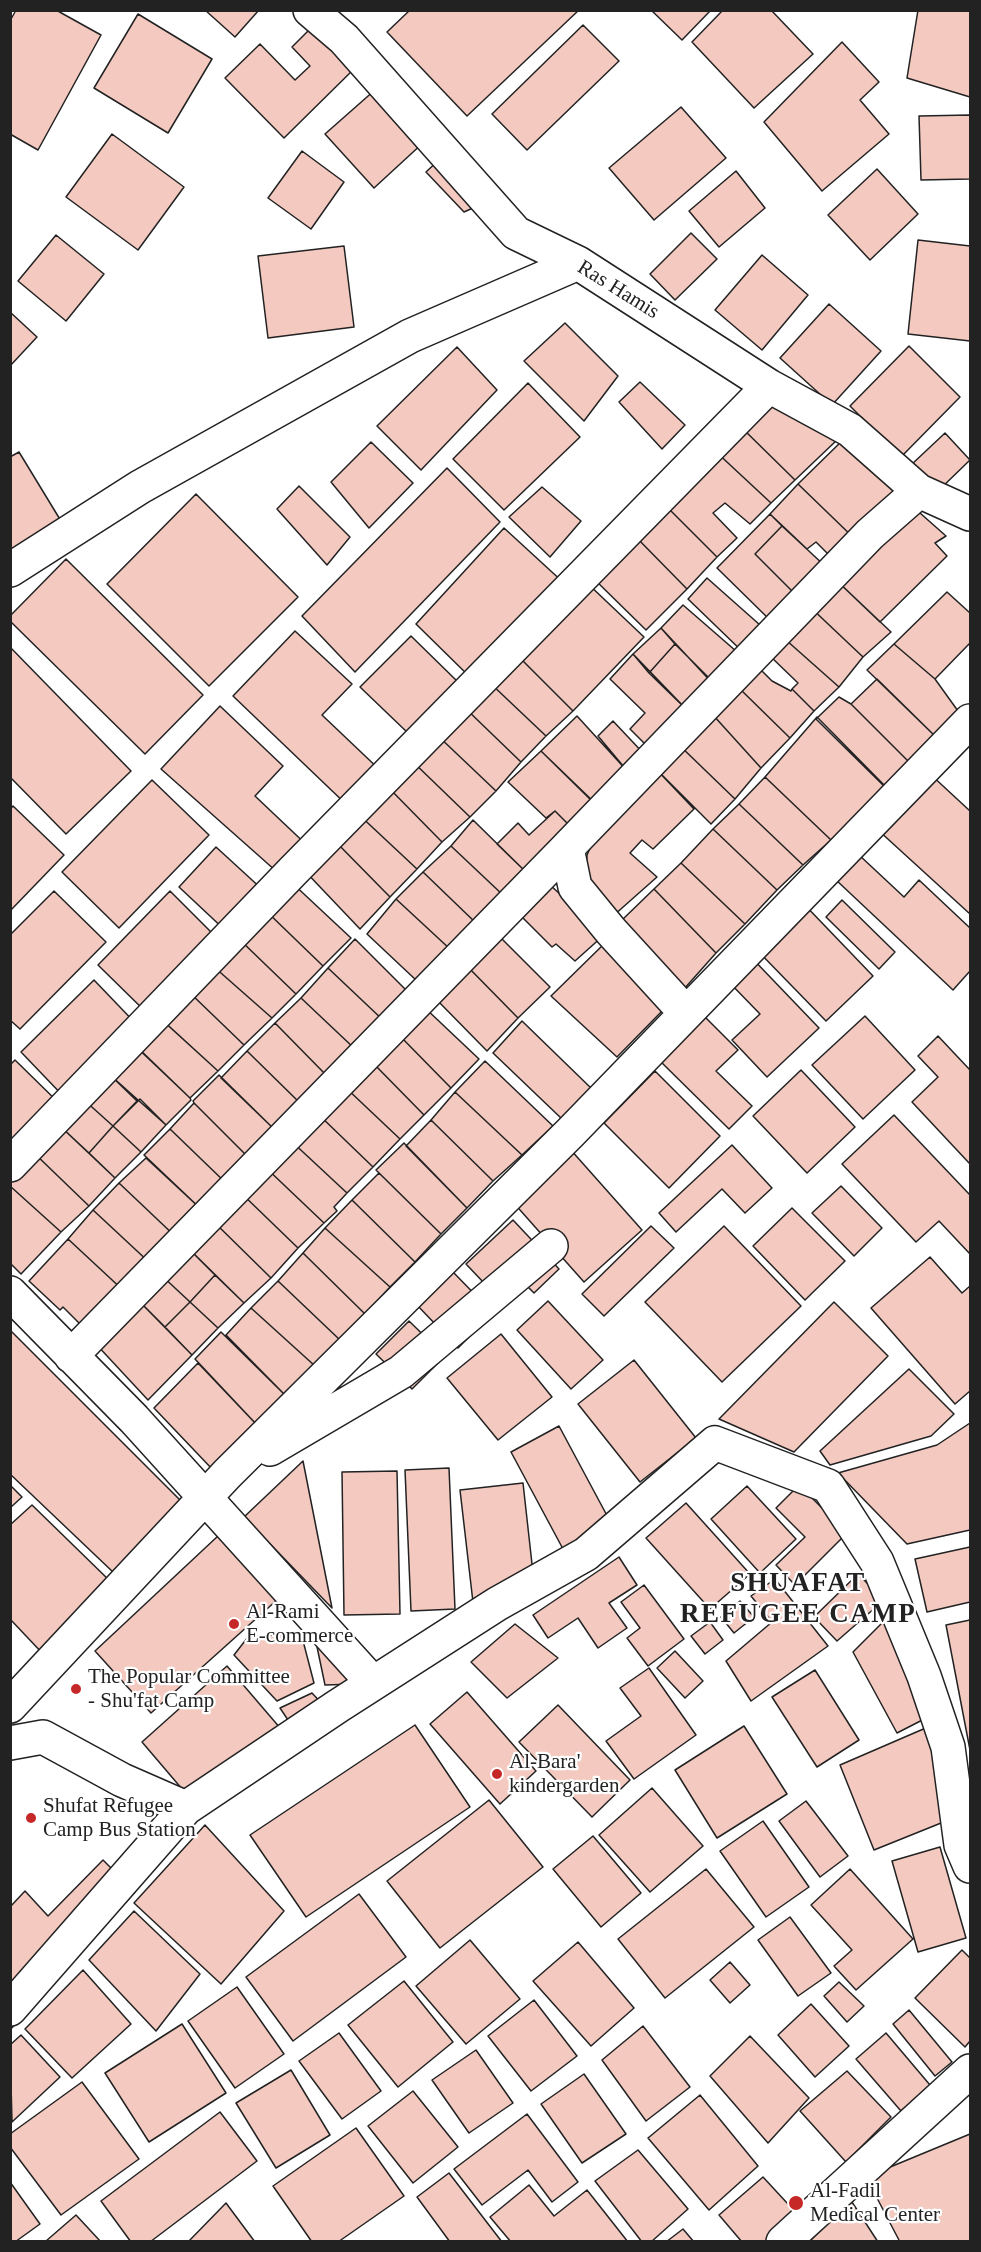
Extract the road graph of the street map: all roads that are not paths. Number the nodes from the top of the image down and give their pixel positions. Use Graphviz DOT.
graph roads {
  1 [pos="310,10"];
  2 [pos="578,263"];
  3 [pos="769,386"];
  4 [pos="919,491"];
  5 [pos="970,514"];
  6 [pos="10,570"];
  7 [pos="970,721"];
  8 [pos="567,848"];
  9 [pos="686,1012"];
  10 [pos="10,1165"];
  11 [pos="551,1246"];
  12 [pos="10,1293"];
  13 [pos="71,1356"];
  14 [pos="217,1486"];
  15 [pos="373,1683"];
  16 [pos="13,1697"];
  17 [pos="10,1743"];
  18 [pos="186,1808"];
  19 [pos="970,1866"];
  20 [pos="10,2009"];
  21 [pos="970,2071"];
  22 [pos="783,2241"];
  1 -- 2 [label="street, Ras Hamis"];
  2 -- 3 [label="street, Ras Hamis"];
  2 -- 6 [label="street"];
  3 -- 4 [label="street, Ras Hamis"];
  3 -- 10 [label="street"];
  4 -- 5 [label="street, Ras Hamis"];
  4 -- 8 [label="street"];
  7 -- 9 [label="street"];
  8 -- 9 [label="street"];
  8 -- 13 [label="street"];
  9 -- 14 [label="street"];
  11 -- 14 [label="street"];
  12 -- 13 [label="street"];
  13 -- 14 [label="street"];
  14 -- 15 [label="street"];
  14 -- 16 [label="street"];
  15 -- 18 [label="street"];
  15 -- 19 [label="street"];
  17 -- 18 [label="street"];
  18 -- 20 [label="street"];
  21 -- 22 [label="street"];
}
